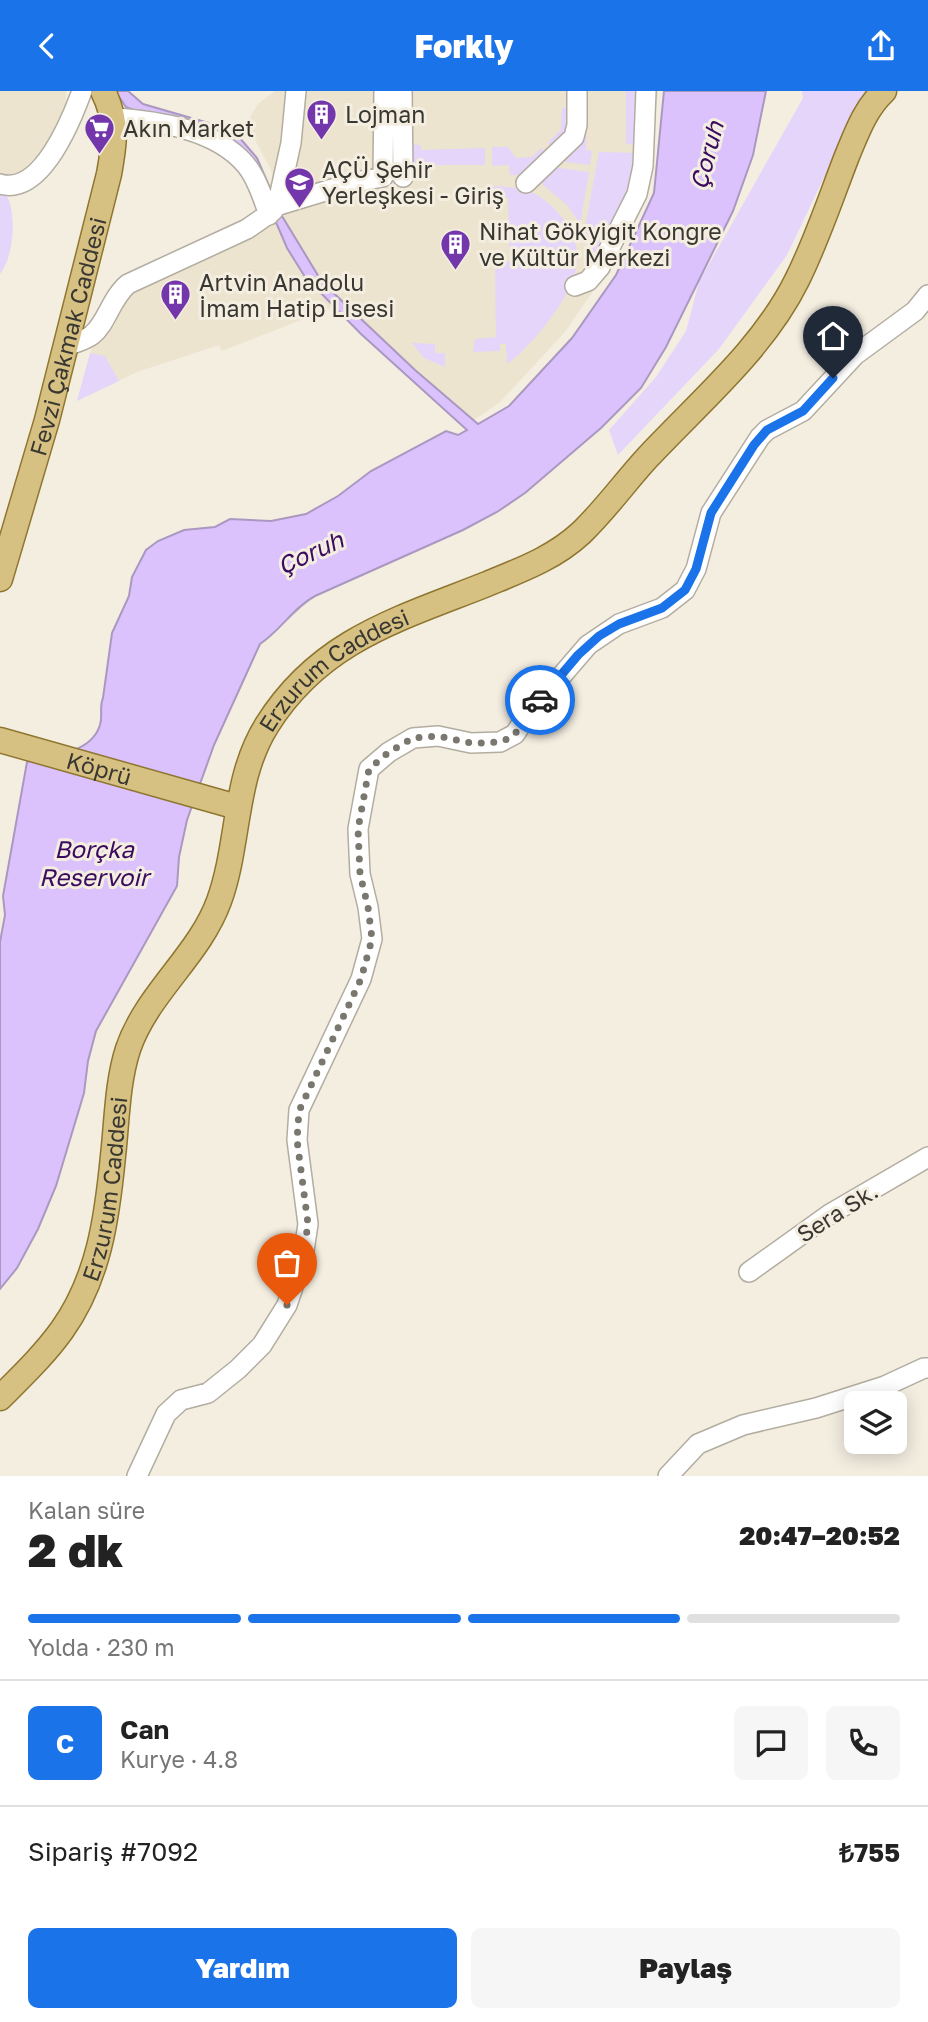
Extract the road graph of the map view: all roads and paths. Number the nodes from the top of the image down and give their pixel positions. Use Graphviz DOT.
graph roads {
  1 [pos="82,91"];
  2 [pos="103,91"];
  3 [pos="296,91"];
  4 [pos="384,91"];
  5 [pos="402,91"];
  6 [pos="577,91"];
  7 [pos="646,91"];
  8 [pos="884,91"];
  9 [pos="114,118"];
  10 [pos="403,177"];
  11 [pos="526,183"];
  12 [pos="0,184"];
  13 [pos="273,211"];
  14 [pos="575,286"];
  15 [pos="928,295"];
  16 [pos="65,346"];
  17 [pos="0,579"];
  18 [pos="1,745"];
  19 [pos="237,807"];
  20 [pos="928,1157"];
  21 [pos="749,1272"];
  22 [pos="928,1368"];
  23 [pos="0,1398"];
  24 [pos="137,1476"];
  25 [pos="668,1476"];
  1 -- 12 [label="street"];
  2 -- 9 [label="main road, Fevzi Çakmak Caddesi"];
  3 -- 13 [label="street"];
  4 -- 13 [label="street"];
  5 -- 10 [label="street"];
  6 -- 11 [label="street"];
  7 -- 14 [label="street"];
  8 -- 19 [label="main road, Erzurum Caddesi"];
  9 -- 13 [label="street"];
  9 -- 16 [label="main road, Fevzi Çakmak Caddesi"];
  13 -- 16 [label="street"];
  15 -- 24 [label="street"];
  16 -- 17 [label="main road, Fevzi Çakmak Caddesi"];
  18 -- 19 [label="main road, Köprü"];
  19 -- 23 [label="main road, Erzurum Caddesi"];
  20 -- 21 [label="street, Sera Sk."];
  22 -- 25 [label="street"];
}
